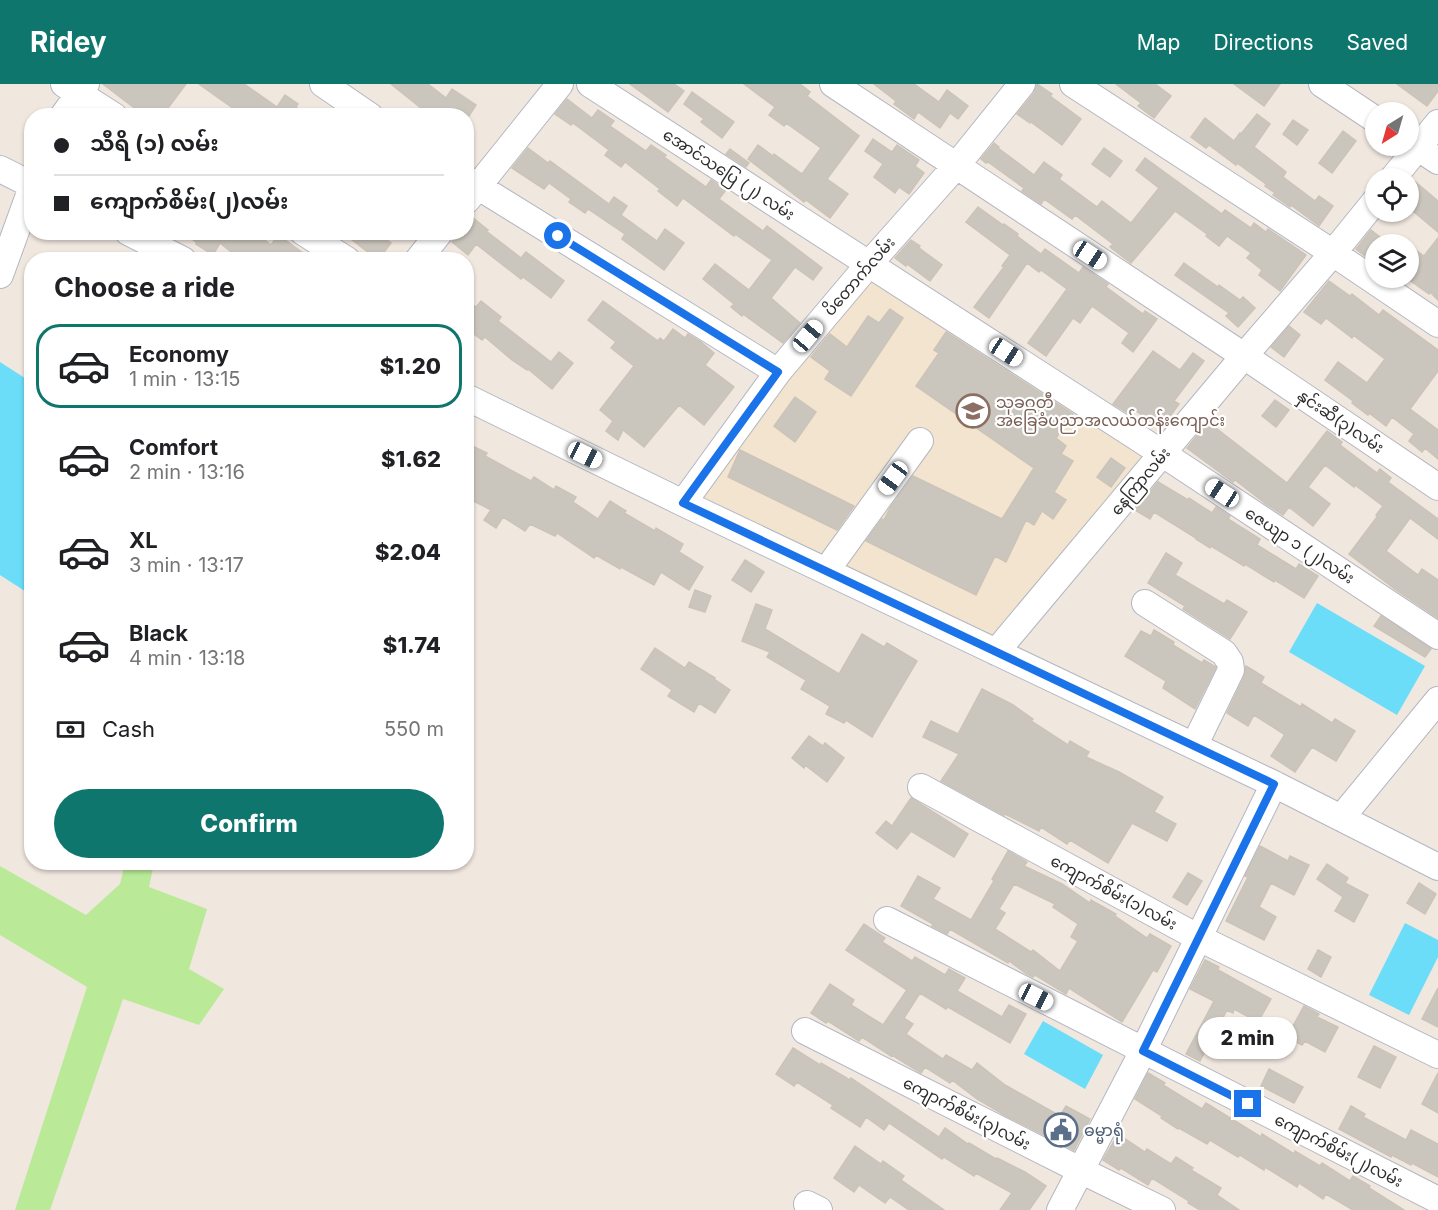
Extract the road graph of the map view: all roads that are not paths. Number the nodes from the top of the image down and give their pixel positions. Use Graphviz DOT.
graph roads {
  1 [pos="323,84"];
  2 [pos="560,84"];
  3 [pos="590,84"];
  4 [pos="833,84"];
  5 [pos="1022,84"];
  6 [pos="1073,84"];
  7 [pos="1322,84"];
  8 [pos="76,87"];
  9 [pos="67,108"];
  10 [pos="104,108"];
  11 [pos="358,108"];
  12 [pos="1365,113"];
  13 [pos="1438,123"];
  14 [pos="1421,150"];
  15 [pos="956,166"];
  16 [pos="1403,168"];
  17 [pos="23,176"];
  18 [pos="474,184"];
  19 [pos="474,191"];
  20 [pos="1365,214"];
  21 [pos="144,240"];
  22 [pos="316,240"];
  23 [pos="434,240"];
  24 [pos="167,252"];
  25 [pos="334,252"];
  26 [pos="424,252"];
  27 [pos="1333,253"];
  28 [pos="868,264"];
  29 [pos="0,275"];
  30 [pos="1438,324"];
  31 [pos="1244,356"];
  32 [pos="778,372"];
  33 [pos="474,401"];
  34 [pos="920,441"];
  35 [pos="1163,454"];
  36 [pos="1438,487"];
  37 [pos="683,503"];
  38 [pos="826,571"];
  39 [pos="1145,603"];
  40 [pos="1438,636"];
  41 [pos="996,652"];
  42 [pos="1438,700"];
  43 [pos="1194,746"];
  44 [pos="1274,784"];
  45 [pos="921,788"];
  46 [pos="1341,818"];
  47 [pos="1438,867"];
  48 [pos="887,920"];
  49 [pos="1199,938"];
  50 [pos="805,1030"];
  51 [pos="1143,1051"];
  52 [pos="1438,1054"];
  53 [pos="1080,1170"];
  54 [pos="1438,1200"];
  55 [pos="1060,1210"];
  56 [pos="1162,1210"];
  1 -- 11 [label="street"];
  2 -- 18 [label="street"];
  3 -- 28 [label="street, အောင်သပြေ (၂) လမ်း"];
  4 -- 15 [label="street, နှင်းဆီ(၃)လမ်း"];
  5 -- 15 [label="street, ပိတောက်လမ်း"];
  6 -- 27 [label="street"];
  7 -- 12 [label="street"];
  8 -- 9 [label="street"];
  8 -- 10 [label="street"];
  13 -- 14 [label="street"];
  14 -- 16 [label="street"];
  15 -- 28 [label="street, ပိတောက်လမ်း"];
  15 -- 31 [label="street, နှင်းဆီ(၃)လမ်း"];
  17 -- 29 [label="street"];
  19 -- 32 [label="street"];
  20 -- 27 [label="street, နေကြာလမ်း"];
  21 -- 24 [label="street"];
  22 -- 25 [label="street"];
  23 -- 26 [label="street"];
  27 -- 30 [label="street"];
  27 -- 31 [label="street, နေကြာလမ်း"];
  28 -- 32 [label="street, ပိတောက်လမ်း"];
  28 -- 35 [label="street, အောင်သပြေ (၂) လမ်း"];
  31 -- 35 [label="street, နေကြာလမ်း"];
  31 -- 36 [label="street, နှင်းဆီ(၃)လမ်း"];
  32 -- 37 [label="street, ပိတောက်လမ်း"];
  33 -- 37 [label="street"];
  34 -- 38 [label="street"];
  35 -- 40 [label="street, ဇေယျာ ၁ (၂)လမ်း"];
  35 -- 41 [label="street, နေကြာလမ်း"];
  37 -- 38 [label="street"];
  38 -- 41 [label="street"];
  39 -- 43 [label="street"];
  41 -- 43 [label="street"];
  42 -- 46 [label="street"];
  43 -- 44 [label="street"];
  44 -- 46 [label="street"];
  44 -- 49 [label="street"];
  45 -- 49 [label="street, ကျောက်စိမ်း(၁)လမ်း"];
  46 -- 47 [label="street"];
  48 -- 51 [label="street, ကျောက်စိမ်း(၂)လမ်း"];
  49 -- 51 [label="street"];
  49 -- 52 [label="street, ကျောက်စိမ်း(၁)လမ်း"];
  50 -- 53 [label="street, ကျောက်စိမ်း(၃)လမ်း"];
  51 -- 53 [label="street"];
  51 -- 54 [label="street, ကျောက်စိမ်း(၂)လမ်း"];
  53 -- 55 [label="street"];
  53 -- 56 [label="street, ကျောက်စိမ်း(၃)လမ်း"];
}
